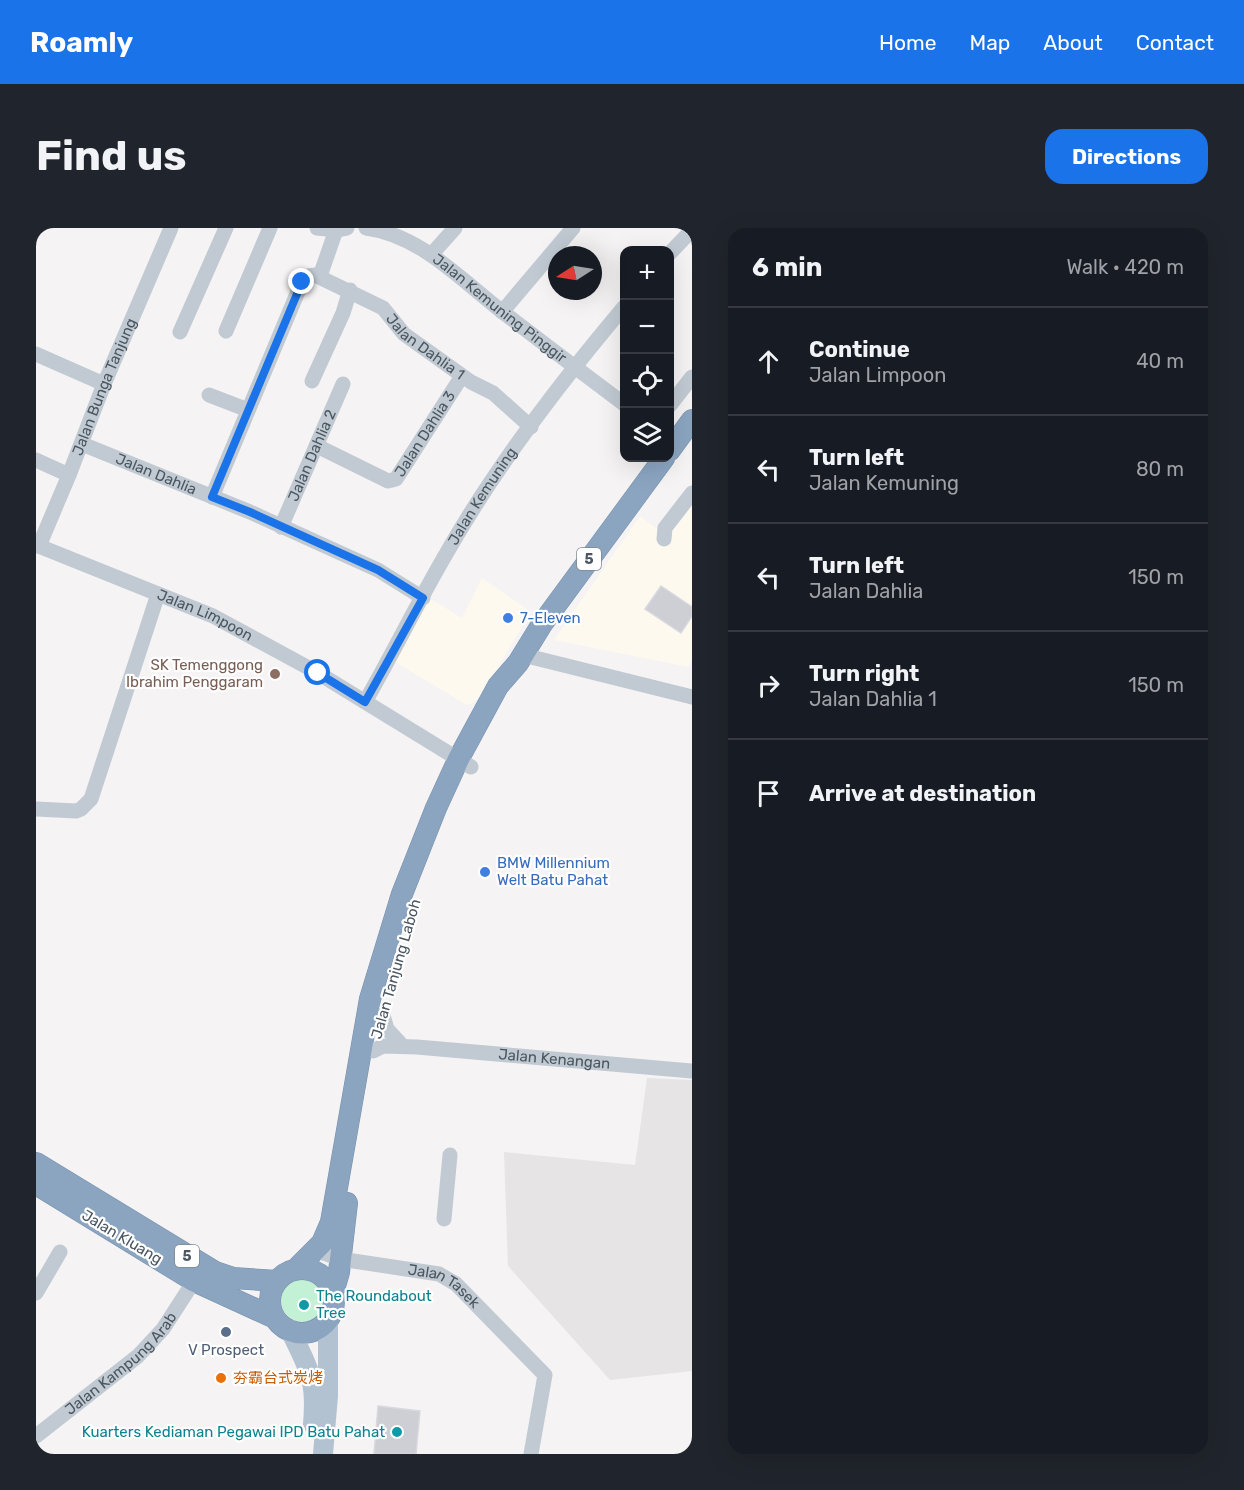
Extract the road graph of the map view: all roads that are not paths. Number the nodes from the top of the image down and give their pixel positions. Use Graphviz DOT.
graph roads {
  1 [pos="171,228"];
  2 [pos="226,228"];
  3 [pos="270,228"];
  4 [pos="317,228"];
  5 [pos="366,228"];
  6 [pos="455,228"];
  7 [pos="573,228"];
  8 [pos="341,229"];
  9 [pos="692,230"];
  10 [pos="412,234"];
  11 [pos="674,248"];
  12 [pos="431,255"];
  13 [pos="320,276"];
  14 [pos="350,290"];
  15 [pos="502,312"];
  16 [pos="620,312"];
  17 [pos="226,331"];
  18 [pos="180,332"];
  19 [pos="36,354"];
  20 [pos="575,366"];
  21 [pos="462,376"];
  22 [pos="692,377"];
  23 [pos="312,381"];
  24 [pos="104,384"];
  25 [pos="343,384"];
  26 [pos="209,395"];
  27 [pos="674,399"];
  28 [pos="620,401"];
  29 [pos="248,410"];
  30 [pos="692,420"];
  31 [pos="531,427"];
  32 [pos="674,442"];
  33 [pos="82,444"];
  34 [pos="317,446"];
  35 [pos="36,460"];
  36 [pos="659,462"];
  37 [pos="69,475"];
  38 [pos="692,493"];
  39 [pos="212,497"];
  40 [pos="281,527"];
  41 [pos="664,538"];
  42 [pos="38,545"];
  43 [pos="158,594"];
  44 [pos="423,598"];
  45 [pos="521,659"];
  46 [pos="692,697"];
  47 [pos="365,702"];
  48 [pos="465,763"];
  49 [pos="36,808"];
  50 [pos="382,1012"];
  51 [pos="371,1041"];
  52 [pos="400,1043"];
  53 [pos="417,1047"];
  54 [pos="692,1071"];
  55 [pos="450,1155"];
  56 [pos="36,1163"];
  57 [pos="36,1184"];
  58 [pos="444,1219"];
  59 [pos="315,1250"];
  60 [pos="60,1252"];
  61 [pos="340,1259"];
  62 [pos="294,1270"];
  63 [pos="194,1281"];
  64 [pos="277,1281"];
  65 [pos="36,1293"];
  66 [pos="333,1293"];
  67 [pos="328,1319"];
  68 [pos="282,1324"];
  69 [pos="36,1436"];
  70 [pos="310,1454"];
  71 [pos="323,1454"];
  72 [pos="531,1454"];
  1 -- 24 [label="street, Jalan Bunga Tanjung"];
  2 -- 18 [label="street"];
  3 -- 17 [label="street"];
  4 -- 8 [label="street"];
  5 -- 10 [label="street, Jalan Kemuning Pinggir"];
  6 -- 12 [label="street"];
  7 -- 15 [label="street"];
  8 -- 13 [label="street"];
  9 -- 11 [label="street"];
  10 -- 12 [label="street, Jalan Kemuning Pinggir"];
  12 -- 15 [label="street, Jalan Kemuning Pinggir"];
  13 -- 14 [label="street, Jalan Dahlia 1"];
  13 -- 29 [label="street"];
  14 -- 21 [label="street, Jalan Dahlia 1"];
  14 -- 23 [label="street"];
  15 -- 20 [label="street, Jalan Kemuning Pinggir"];
  16 -- 20 [label="street, Jalan Kemuning"];
  19 -- 24 [label="street"];
  20 -- 28 [label="street, Jalan Kemuning Pinggir"];
  20 -- 31 [label="street, Jalan Kemuning"];
  21 -- 31 [label="street, Jalan Dahlia 1"];
  21 -- 34 [label="street, Jalan Dahlia 3"];
  22 -- 27 [label="street"];
  24 -- 33 [label="street, Jalan Bunga Tanjung"];
  25 -- 34 [label="street, Jalan Dahlia 2"];
  26 -- 29 [label="street"];
  29 -- 39 [label="street"];
  30 -- 32 [label="highway, Jalan Tanjung Laboh / 5"];
  31 -- 44 [label="street, Jalan Kemuning"];
  33 -- 37 [label="street, Jalan Bunga Tanjung"];
  33 -- 39 [label="street, Jalan Dahlia"];
  34 -- 40 [label="street, Jalan Dahlia 2"];
  35 -- 37 [label="street"];
  36 -- 45 [label="highway, Jalan Tanjung Laboh / 5"];
  37 -- 42 [label="street, Jalan Bunga Tanjung"];
  38 -- 41 [label="street"];
  39 -- 40 [label="street, Jalan Dahlia"];
  40 -- 44 [label="street, Jalan Dahlia"];
  42 -- 43 [label="street, Jalan Limpoon"];
  43 -- 47 [label="street, Jalan Limpoon"];
  43 -- 49 [label="street"];
  44 -- 47 [label="street, Jalan Kemuning"];
  45 -- 46 [label="street"];
  45 -- 48 [label="highway, Jalan Tanjung Laboh / 5"];
  47 -- 48 [label="street, Jalan Limpoon"];
  48 -- 50 [label="highway, Jalan Tanjung Laboh / 5"];
  48 -- 51 [label="highway, Jalan Tanjung Laboh / 5"];
  50 -- 51 [label="highway, Jalan Tanjung Laboh / 5"];
  50 -- 52 [label="street"];
  51 -- 52 [label="street, Jalan Kenangan"];
  51 -- 53 [label="street, Jalan Kenangan"];
  51 -- 59 [label="highway, Jalan Tanjung Laboh / 5"];
  51 -- 61 [label="highway, Jalan Tanjung Laboh / 5"];
  52 -- 53 [label="street, Jalan Kenangan"];
  53 -- 54 [label="street, Jalan Kenangan"];
  55 -- 58 [label="street"];
  56 -- 64 [label="highway, Jalan Kluang / 5"];
  57 -- 63 [label="highway, Jalan Kluang / 5"];
  59 -- 61 [label="street, Jalan Tasek"];
  59 -- 62 [label="highway, Jalan Tanjung Laboh / 5"];
  60 -- 65 [label="street"];
  61 -- 66 [label="highway, Jalan Tanjung Laboh / 5"];
  61 -- 72 [label="street, Jalan Tasek"];
  62 -- 64 [label="highway, 5"];
  62 -- 66 [label="highway"];
  63 -- 68 [label="highway, Jalan Kluang / 5"];
  63 -- 69 [label="street, Jalan Kampung Arab"];
  64 -- 68 [label="highway"];
  66 -- 67 [label="highway, 5"];
  67 -- 68 [label="highway"];
  67 -- 71 [label="main road, 5"];
  68 -- 70 [label="main road"];
}
